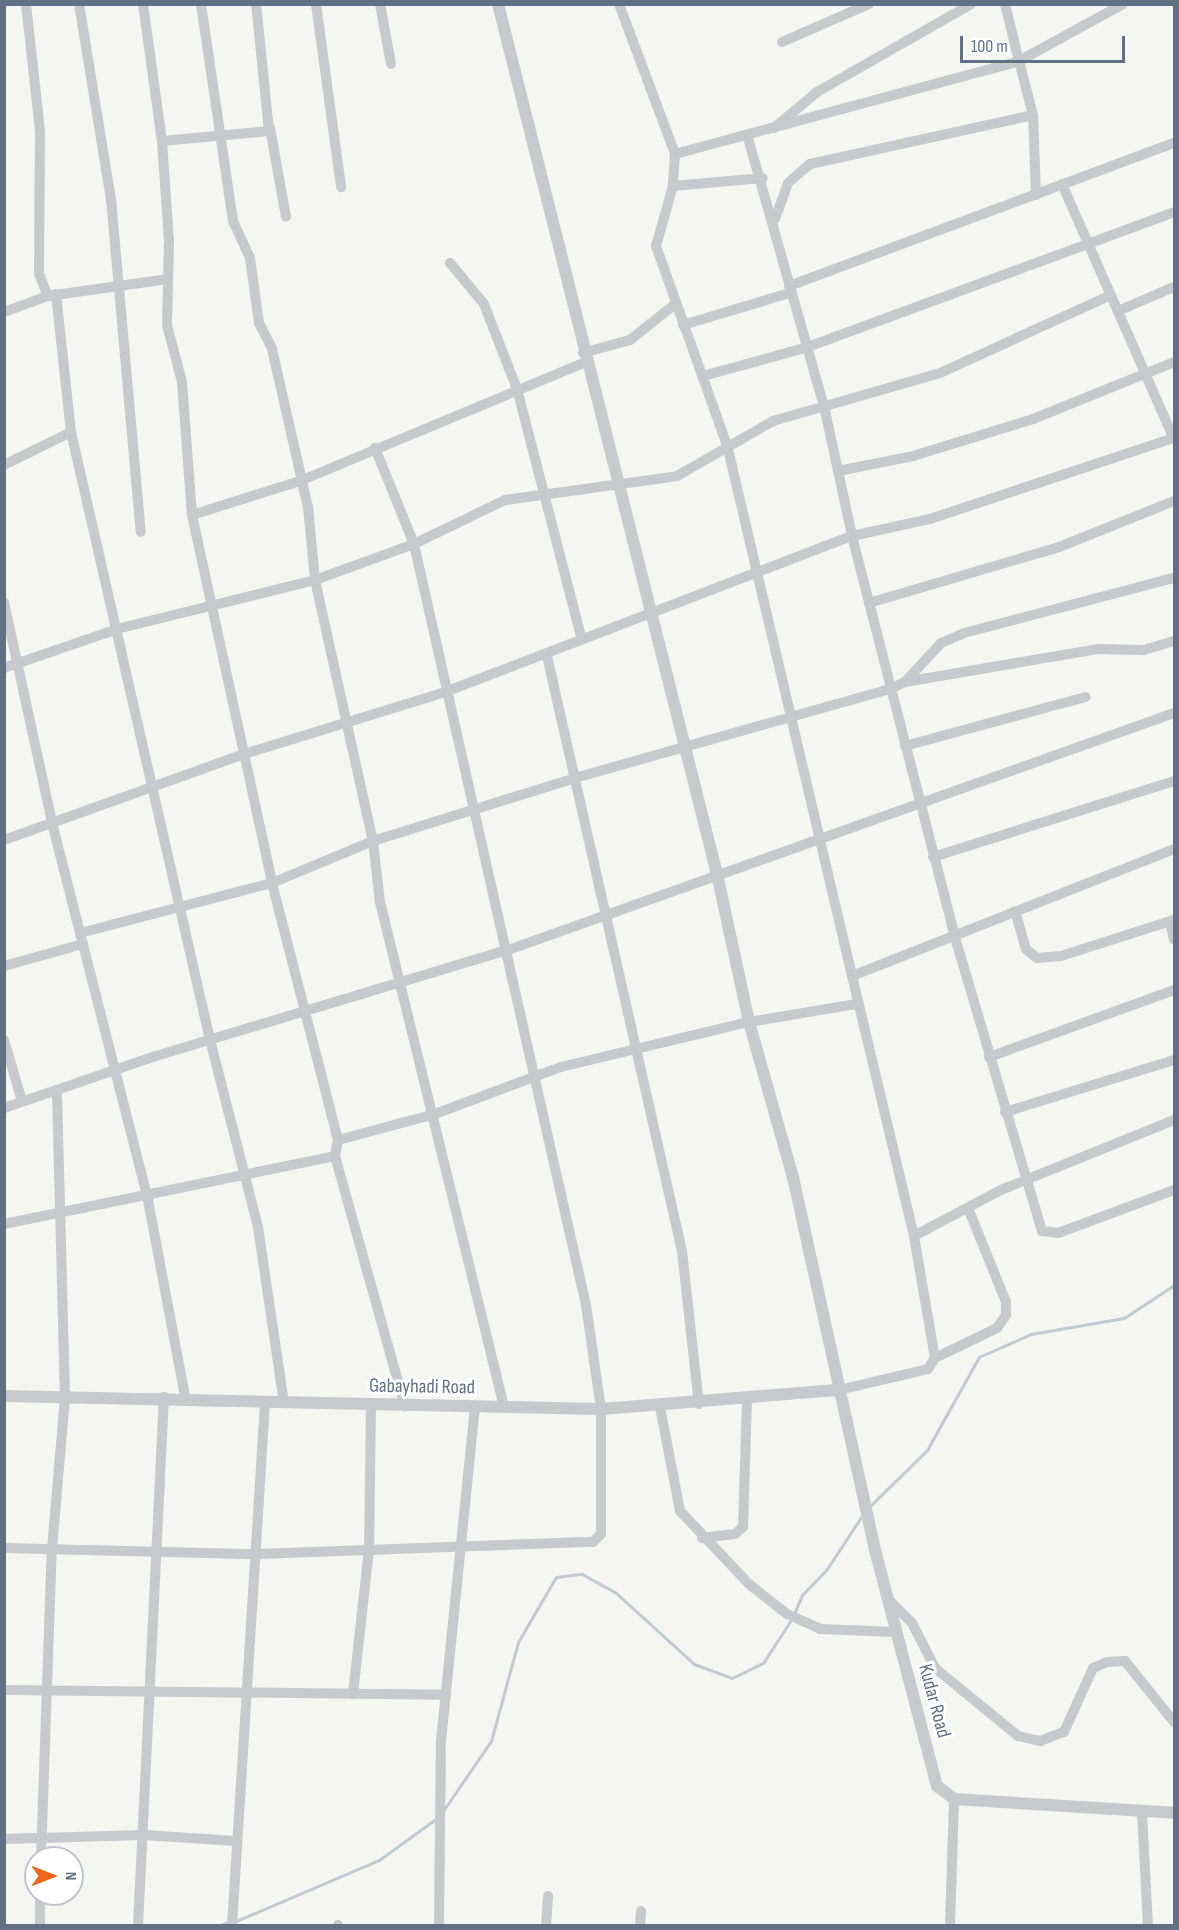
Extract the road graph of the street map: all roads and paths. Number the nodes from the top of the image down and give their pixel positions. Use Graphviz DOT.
graph roads {
  1 [pos="26,4"];
  2 [pos="80,4"];
  3 [pos="144,4"];
  4 [pos="201,4"];
  5 [pos="256,4"];
  6 [pos="316,4"];
  7 [pos="380,4"];
  8 [pos="498,4"];
  9 [pos="619,4"];
  10 [pos="869,4"];
  11 [pos="971,4"];
  12 [pos="1123,4"];
  13 [pos="1007,6"];
  14 [pos="782,42"];
  15 [pos="1019,61"];
  16 [pos="391,64"];
  17 [pos="1033,115"];
  18 [pos="270,128"];
  19 [pos="772,130"];
  20 [pos="221,135"];
  21 [pos="748,138"];
  22 [pos="162,141"];
  23 [pos="1174,143"];
  24 [pos="675,154"];
  25 [pos="763,178"];
  26 [pos="1062,184"];
  27 [pos="673,186"];
  28 [pos="341,187"];
  29 [pos="1036,195"];
  30 [pos="1174,212"];
  31 [pos="286,217"];
  32 [pos="775,219"];
  33 [pos="1086,246"];
  34 [pos="450,263"];
  35 [pos="168,279"];
  36 [pos="120,284"];
  37 [pos="1174,287"];
  38 [pos="790,290"];
  39 [pos="52,295"];
  40 [pos="1110,295"];
  41 [pos="674,305"];
  42 [pos="1118,310"];
  43 [pos="4,312"];
  44 [pos="682,325"];
  45 [pos="805,348"];
  46 [pos="585,357"];
  47 [pos="1174,362"];
  48 [pos="1145,374"];
  49 [pos="703,376"];
  50 [pos="517,389"];
  51 [pos="824,406"];
  52 [pos="70,432"];
  53 [pos="1174,438"];
  54 [pos="727,445"];
  55 [pos="375,448"];
  56 [pos="4,465"];
  57 [pos="838,471"];
  58 [pos="300,481"];
  59 [pos="621,485"];
  60 [pos="542,492"];
  61 [pos="1174,501"];
  62 [pos="192,515"];
  63 [pos="141,532"];
  64 [pos="852,536"];
  65 [pos="414,544"];
  66 [pos="757,572"];
  67 [pos="1174,578"];
  68 [pos="315,580"];
  69 [pos="4,602"];
  70 [pos="869,603"];
  71 [pos="210,604"];
  72 [pos="650,611"];
  73 [pos="117,629"];
  74 [pos="582,640"];
  75 [pos="1174,641"];
  76 [pos="547,656"];
  77 [pos="16,664"];
  78 [pos="4,668"];
  79 [pos="905,681"];
  80 [pos="890,689"];
  81 [pos="445,692"];
  82 [pos="1085,697"];
  83 [pos="1174,713"];
  84 [pos="789,718"];
  85 [pos="348,725"];
  86 [pos="905,746"];
  87 [pos="686,747"];
  88 [pos="244,754"];
  89 [pos="575,778"];
  90 [pos="1174,781"];
  91 [pos="154,787"];
  92 [pos="920,805"];
  93 [pos="477,809"];
  94 [pos="52,823"];
  95 [pos="821,838"];
  96 [pos="4,840"];
  97 [pos="373,841"];
  98 [pos="1174,849"];
  99 [pos="933,857"];
  100 [pos="717,874"];
  101 [pos="273,883"];
  102 [pos="182,904"];
  103 [pos="1015,911"];
  104 [pos="608,916"];
  105 [pos="1172,921"];
  106 [pos="954,934"];
  107 [pos="82,939"];
  108 [pos="1174,939"];
  109 [pos="508,950"];
  110 [pos="4,966"];
  111 [pos="852,976"];
  112 [pos="399,983"];
  113 [pos="1174,990"];
  114 [pos="856,1004"];
  115 [pos="308,1010"];
  116 [pos="749,1022"];
  117 [pos="4,1040"];
  118 [pos="210,1040"];
  119 [pos="638,1048"];
  120 [pos="988,1057"];
  121 [pos="1174,1060"];
  122 [pos="114,1070"];
  123 [pos="536,1076"];
  124 [pos="57,1092"];
  125 [pos="22,1101"];
  126 [pos="4,1108"];
  127 [pos="1005,1112"];
  128 [pos="435,1114"];
  129 [pos="1174,1120"];
  130 [pos="338,1140"];
  131 [pos="334,1156"];
  132 [pos="242,1171"];
  133 [pos="1025,1182"];
  134 [pos="1174,1190"];
  135 [pos="147,1195"];
  136 [pos="968,1208"];
  137 [pos="62,1210"];
  138 [pos="4,1224"];
  139 [pos="914,1236"];
  140 [pos="935,1358"];
  141 [pos="839,1390"];
  142 [pos="4,1396"];
  143 [pos="164,1397"];
  144 [pos="185,1397"];
  145 [pos="65,1398"];
  146 [pos="747,1399"];
  147 [pos="265,1404"];
  148 [pos="284,1404"];
  149 [pos="699,1404"];
  150 [pos="371,1406"];
  151 [pos="405,1406"];
  152 [pos="475,1407"];
  153 [pos="504,1407"];
  154 [pos="660,1407"];
  155 [pos="601,1409"];
  156 [pos="702,1538"];
  157 [pos="464,1545"];
  158 [pos="4,1548"];
  159 [pos="52,1549"];
  160 [pos="369,1549"];
  161 [pos="258,1554"];
  162 [pos="158,1555"];
  163 [pos="887,1598"];
  164 [pos="895,1632"];
  165 [pos="4,1690"];
  166 [pos="48,1691"];
  167 [pos="152,1692"];
  168 [pos="353,1694"];
  169 [pos="446,1695"];
  170 [pos="250,1696"];
  171 [pos="1174,1722"];
  172 [pos="954,1799"];
  173 [pos="1142,1812"];
  174 [pos="1174,1813"];
  175 [pos="144,1836"];
  176 [pos="41,1837"];
  177 [pos="4,1839"];
  178 [pos="236,1841"];
  179 [pos="41,1846"];
  180 [pos="548,1896"];
  181 [pos="40,1906"];
  182 [pos="640,1911"];
  183 [pos="40,1926"];
  184 [pos="138,1926"];
  185 [pos="232,1926"];
  186 [pos="439,1926"];
  187 [pos="546,1926"];
  188 [pos="640,1926"];
  189 [pos="950,1926"];
  190 [pos="1148,1926"];
  1 -- 39 [label="street"];
  2 -- 36 [label="street"];
  3 -- 22 [label="street"];
  4 -- 20 [label="street"];
  5 -- 18 [label="street"];
  6 -- 28 [label="street"];
  7 -- 16 [label="street"];
  8 -- 46 [label="street, Kudar Road"];
  9 -- 24 [label="street"];
  10 -- 14 [label="street"];
  11 -- 19 [label="street"];
  12 -- 15 [label="street"];
  13 -- 15 [label="street"];
  15 -- 17 [label="street"];
  15 -- 19 [label="street"];
  17 -- 29 [label="street"];
  17 -- 32 [label="street"];
  18 -- 20 [label="street"];
  18 -- 31 [label="street"];
  19 -- 21 [label="street"];
  20 -- 22 [label="street"];
  20 -- 58 [label="street"];
  21 -- 24 [label="street"];
  21 -- 25 [label="street"];
  22 -- 35 [label="street"];
  23 -- 26 [label="street"];
  24 -- 27 [label="street"];
  25 -- 27 [label="street"];
  25 -- 32 [label="street"];
  26 -- 29 [label="street"];
  26 -- 33 [label="street"];
  27 -- 41 [label="street"];
  29 -- 38 [label="street"];
  30 -- 33 [label="street"];
  32 -- 38 [label="street"];
  33 -- 40 [label="street"];
  33 -- 45 [label="street"];
  34 -- 50 [label="street"];
  35 -- 36 [label="street"];
  35 -- 62 [label="street"];
  36 -- 39 [label="street"];
  36 -- 63 [label="street"];
  37 -- 42 [label="street"];
  38 -- 44 [label="street"];
  38 -- 45 [label="street"];
  39 -- 43 [label="street"];
  39 -- 52 [label="street"];
  40 -- 42 [label="street"];
  40 -- 51 [label="street"];
  41 -- 44 [label="street"];
  41 -- 46 [label="street"];
  42 -- 48 [label="street"];
  44 -- 49 [label="street"];
  45 -- 49 [label="street"];
  45 -- 51 [label="street"];
  46 -- 50 [label="street"];
  46 -- 59 [label="street, Kudar Road"];
  47 -- 48 [label="street"];
  48 -- 53 [label="street"];
  48 -- 57 [label="street"];
  49 -- 54 [label="street"];
  50 -- 55 [label="street"];
  50 -- 60 [label="street"];
  51 -- 54 [label="street"];
  51 -- 57 [label="street"];
  52 -- 56 [label="street"];
  52 -- 73 [label="street"];
  53 -- 64 [label="street"];
  54 -- 59 [label="street"];
  54 -- 66 [label="street"];
  55 -- 58 [label="street"];
  55 -- 65 [label="street"];
  57 -- 64 [label="street"];
  58 -- 62 [label="street"];
  58 -- 68 [label="street"];
  59 -- 60 [label="street"];
  59 -- 72 [label="street, Kudar Road"];
  60 -- 65 [label="street"];
  60 -- 74 [label="street"];
  61 -- 70 [label="street"];
  62 -- 71 [label="street"];
  64 -- 66 [label="street"];
  64 -- 70 [label="street"];
  65 -- 68 [label="street"];
  65 -- 81 [label="street"];
  66 -- 72 [label="street"];
  66 -- 84 [label="street"];
  67 -- 79 [label="street"];
  68 -- 71 [label="street"];
  68 -- 85 [label="street"];
  69 -- 77 [label="street"];
  70 -- 80 [label="street"];
  71 -- 73 [label="street"];
  71 -- 88 [label="street"];
  72 -- 74 [label="street"];
  72 -- 87 [label="street, Kudar Road"];
  73 -- 77 [label="street"];
  73 -- 91 [label="street"];
  74 -- 76 [label="street"];
  75 -- 79 [label="street"];
  76 -- 81 [label="street"];
  76 -- 89 [label="street"];
  77 -- 78 [label="street"];
  77 -- 94 [label="street"];
  79 -- 80 [label="street"];
  80 -- 84 [label="street"];
  80 -- 86 [label="street"];
  81 -- 85 [label="street"];
  81 -- 93 [label="street"];
  82 -- 86 [label="street"];
  83 -- 92 [label="street"];
  84 -- 87 [label="street"];
  84 -- 95 [label="street"];
  85 -- 88 [label="street"];
  85 -- 97 [label="street"];
  86 -- 92 [label="street"];
  87 -- 89 [label="street"];
  87 -- 100 [label="street, Kudar Road"];
  88 -- 91 [label="street"];
  88 -- 101 [label="street"];
  89 -- 93 [label="street"];
  89 -- 104 [label="street"];
  90 -- 99 [label="street"];
  91 -- 94 [label="street"];
  91 -- 102 [label="street"];
  92 -- 95 [label="street"];
  92 -- 99 [label="street"];
  93 -- 97 [label="street"];
  93 -- 109 [label="street"];
  94 -- 96 [label="street"];
  94 -- 107 [label="street"];
  95 -- 100 [label="street"];
  95 -- 111 [label="street"];
  97 -- 101 [label="street"];
  97 -- 112 [label="street"];
  98 -- 103 [label="street"];
  99 -- 106 [label="street"];
  100 -- 104 [label="street"];
  100 -- 116 [label="street, Kudar Road"];
  101 -- 102 [label="street"];
  101 -- 115 [label="street"];
  102 -- 107 [label="street"];
  102 -- 118 [label="street"];
  103 -- 105 [label="street"];
  103 -- 106 [label="street"];
  104 -- 109 [label="street"];
  104 -- 119 [label="street"];
  105 -- 108 [label="street"];
  106 -- 111 [label="street"];
  106 -- 120 [label="street"];
  107 -- 110 [label="street"];
  107 -- 122 [label="street"];
  109 -- 112 [label="street"];
  109 -- 123 [label="street"];
  111 -- 114 [label="street"];
  112 -- 115 [label="street"];
  112 -- 128 [label="street"];
  113 -- 120 [label="street"];
  114 -- 116 [label="street"];
  114 -- 139 [label="street"];
  115 -- 118 [label="street"];
  115 -- 130 [label="street"];
  116 -- 119 [label="street"];
  116 -- 141 [label="street, Kudar Road"];
  117 -- 125 [label="street"];
  118 -- 122 [label="street"];
  118 -- 132 [label="street"];
  119 -- 123 [label="street"];
  119 -- 149 [label="street"];
  120 -- 127 [label="street"];
  121 -- 127 [label="street"];
  122 -- 124 [label="street"];
  122 -- 135 [label="street"];
  123 -- 128 [label="street"];
  123 -- 155 [label="street"];
  124 -- 125 [label="street"];
  124 -- 137 [label="street"];
  125 -- 126 [label="street"];
  127 -- 133 [label="street"];
  128 -- 130 [label="street"];
  128 -- 153 [label="street"];
  129 -- 133 [label="street"];
  130 -- 131 [label="street"];
  131 -- 132 [label="street"];
  131 -- 151 [label="street"];
  132 -- 135 [label="street"];
  132 -- 148 [label="street"];
  133 -- 134 [label="street"];
  133 -- 136 [label="street"];
  135 -- 137 [label="street"];
  135 -- 144 [label="street"];
  136 -- 139 [label="street"];
  136 -- 140 [label="street"];
  137 -- 138 [label="street"];
  137 -- 145 [label="street"];
  139 -- 140 [label="street"];
  140 -- 141 [label="street"];
  141 -- 146 [label="street, Gabayhadi Road"];
  141 -- 163 [label="street, Kudar Road"];
  142 -- 145 [label="street, Gabayhadi Road"];
  143 -- 144 [label="street, Gabayhadi Road"];
  143 -- 145 [label="street, Gabayhadi Road"];
  143 -- 162 [label="street"];
  144 -- 147 [label="street, Gabayhadi Road"];
  145 -- 159 [label="street"];
  146 -- 149 [label="street, Gabayhadi Road"];
  146 -- 156 [label="street"];
  147 -- 148 [label="street, Gabayhadi Road"];
  147 -- 161 [label="street"];
  148 -- 150 [label="street, Gabayhadi Road"];
  149 -- 154 [label="street, Gabayhadi Road"];
  150 -- 151 [label="street, Gabayhadi Road"];
  150 -- 160 [label="street"];
  151 -- 152 [label="street, Gabayhadi Road"];
  152 -- 153 [label="street, Gabayhadi Road"];
  152 -- 157 [label="street"];
  153 -- 155 [label="street, Gabayhadi Road"];
  154 -- 155 [label="street, Gabayhadi Road"];
  154 -- 156 [label="street"];
  155 -- 157 [label="street"];
  156 -- 164 [label="street"];
  157 -- 160 [label="street"];
  157 -- 169 [label="street"];
  158 -- 159 [label="street"];
  159 -- 162 [label="street"];
  159 -- 166 [label="street"];
  160 -- 161 [label="street"];
  160 -- 168 [label="street"];
  161 -- 162 [label="street"];
  161 -- 170 [label="street"];
  162 -- 167 [label="street"];
  163 -- 164 [label="street, Kudar Road"];
  163 -- 171 [label="street"];
  164 -- 172 [label="street, Kudar Road"];
  165 -- 166 [label="street"];
  166 -- 167 [label="street"];
  166 -- 176 [label="street"];
  167 -- 170 [label="street"];
  167 -- 175 [label="street"];
  168 -- 169 [label="street"];
  168 -- 170 [label="street"];
  169 -- 186 [label="street"];
  170 -- 178 [label="street"];
  172 -- 173 [label="street"];
  172 -- 189 [label="street"];
  173 -- 174 [label="street"];
  173 -- 190 [label="street"];
  175 -- 176 [label="street"];
  175 -- 178 [label="street"];
  175 -- 184 [label="street"];
  176 -- 177 [label="street"];
  176 -- 179 [label="street"];
  178 -- 185 [label="street"];
  180 -- 187 [label="street"];
  181 -- 183 [label="street"];
  182 -- 188 [label="street"];
}
